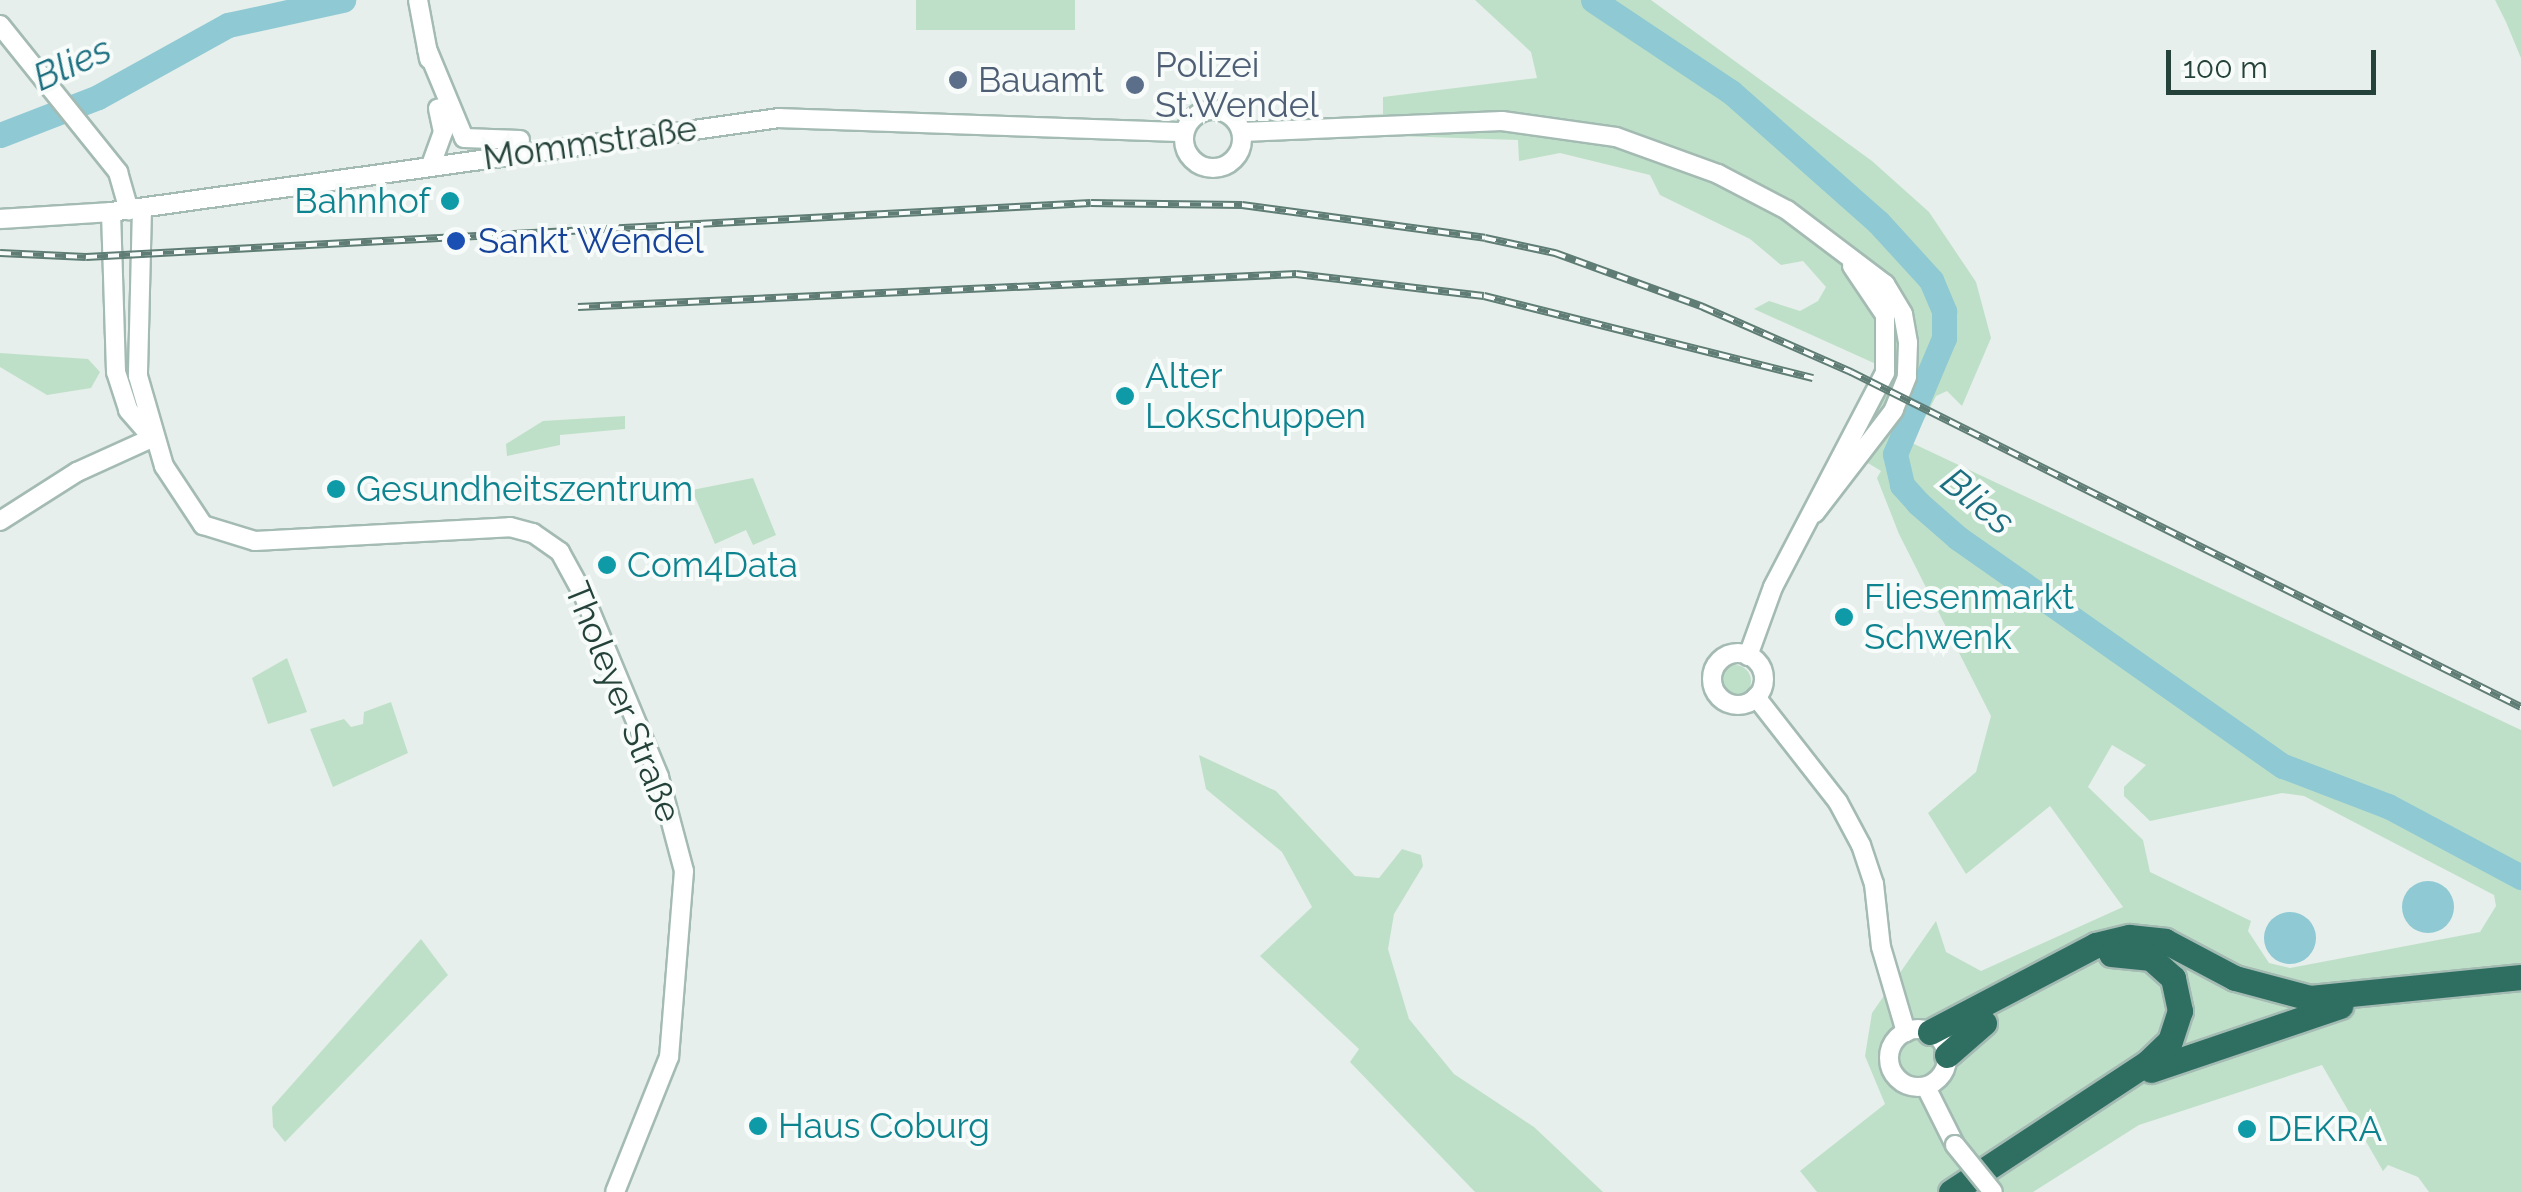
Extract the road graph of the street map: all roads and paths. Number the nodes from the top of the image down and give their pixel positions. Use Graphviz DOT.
graph roads {
  1 [pos="418,0"];
  2 [pos="0,25"];
  3 [pos="427,49"];
  4 [pos="1184,132"];
  5 [pos="1242,132"];
  6 [pos="611,140"];
  7 [pos="430,165"];
  8 [pos="127,210"];
  9 [pos="0,219"];
  10 [pos="152,438"];
  11 [pos="0,521"];
  12 [pos="1748,656"];
  13 [pos="1756,698"];
  14 [pos="2521,977"];
  15 [pos="2430,986"];
  16 [pos="1919,1032"];
  17 [pos="1947,1056"];
  18 [pos="1926,1087"];
  19 [pos="2036,1132"];
  20 [pos="615,1192"];
  21 [pos="1951,1192"];
  22 [pos="1993,1192"];
  1 -- 3 [label="main road"];
  2 -- 8 [label="main road"];
  3 -- 6 [label="main road"];
  3 -- 7 [label="main road"];
  4 -- 5 [label="main road, Mommstraße"];
  4 -- 5 [label="main road"];
  4 -- 6 [label="main road, Mommstraße"];
  5 -- 12 [label="main road, Mommstraße"];
  6 -- 7 [label="main road, Mommstraße"];
  7 -- 8 [label="main road, Mommstraße"];
  8 -- 9 [label="main road, Mommstraße"];
  8 -- 10 [label="main road, Tholeyer Straße"];
  8 -- 10 [label="main road, Tholeyer Straße"];
  10 -- 11 [label="main road"];
  10 -- 20 [label="main road, Tholeyer Straße"];
  12 -- 13 [label="main road"];
  12 -- 13 [label="main road"];
  13 -- 16 [label="main road"];
  14 -- 15 [label="highway"];
  15 -- 16 [label="highway"];
  15 -- 19 [label="highway"];
  16 -- 17 [label="main road"];
  16 -- 18 [label="main road"];
  17 -- 18 [label="main road"];
  17 -- 19 [label="highway"];
  18 -- 22 [label="main road, bridge"];
  19 -- 21 [label="highway"];
}
